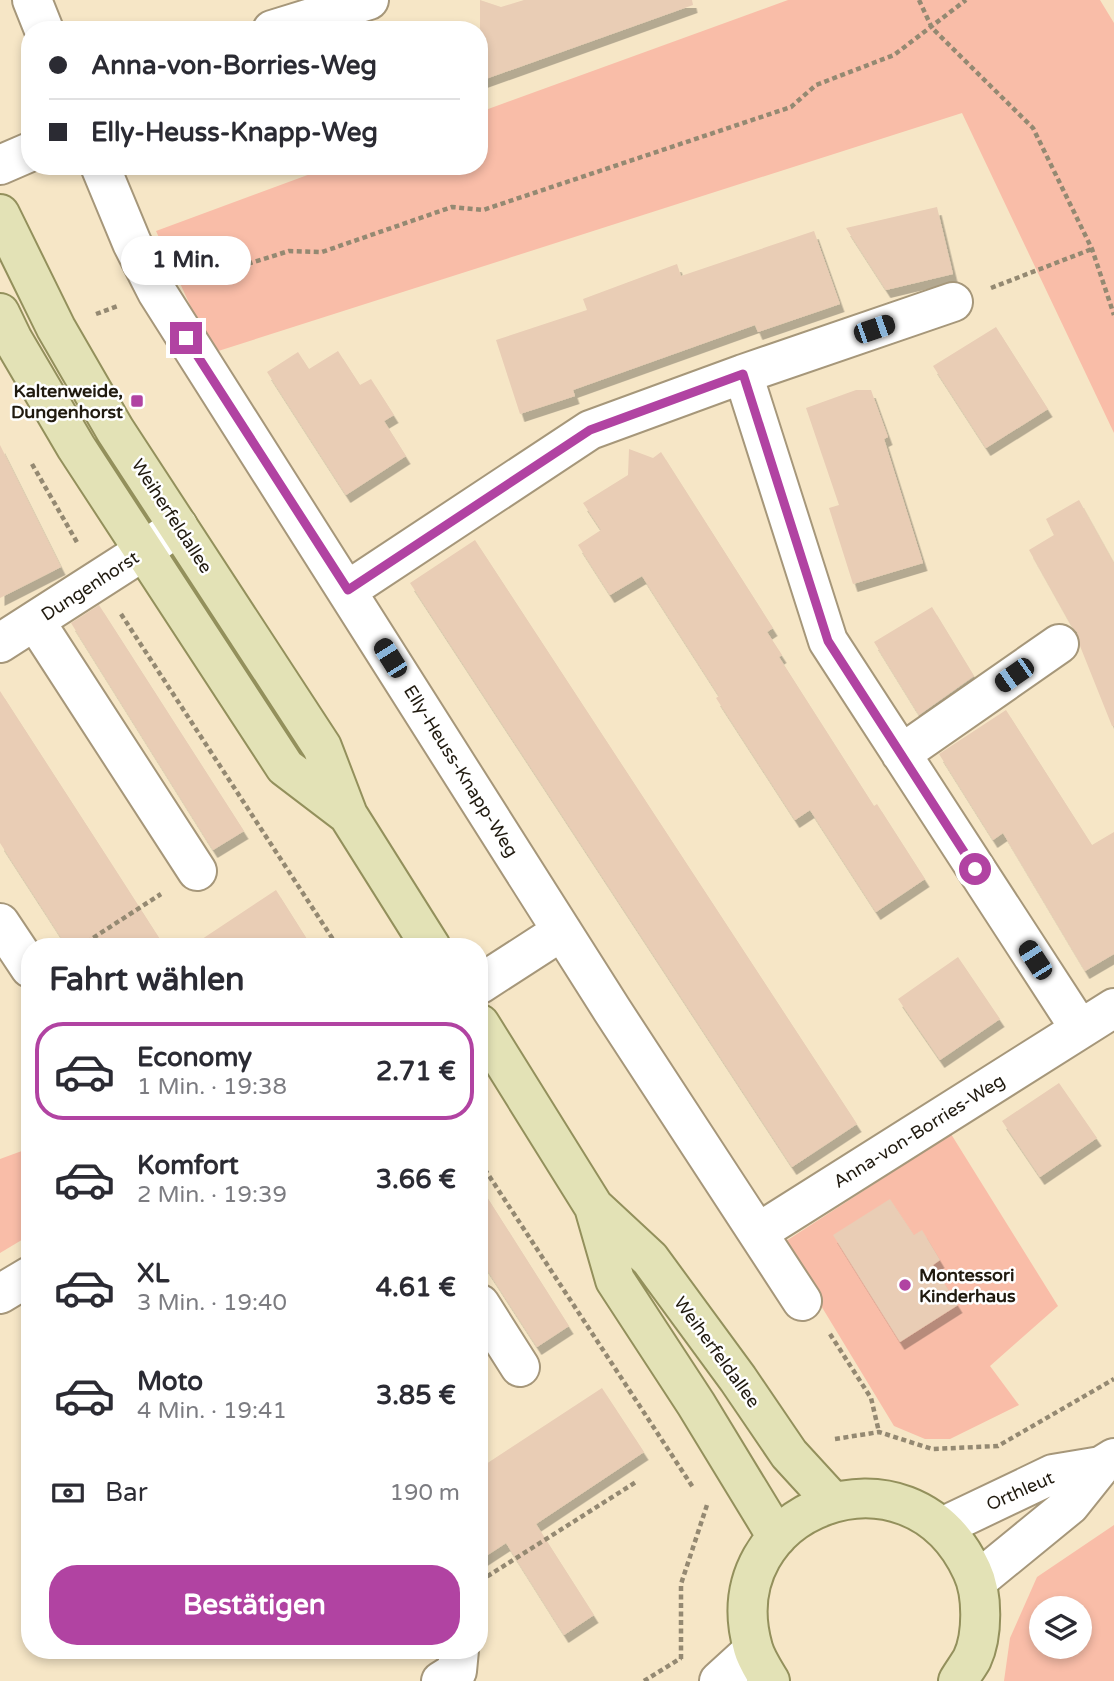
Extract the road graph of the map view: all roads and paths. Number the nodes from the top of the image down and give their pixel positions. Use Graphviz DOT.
graph roads {
  1 [pos="32,0"];
  2 [pos="369,0"];
  3 [pos="919,0"];
  4 [pos="966,0"];
  5 [pos="40,21"];
  6 [pos="301,21"];
  7 [pos="932,28"];
  8 [pos="21,156"];
  9 [pos="0,165"];
  10 [pos="104,175"];
  11 [pos="0,214"];
  12 [pos="1092,249"];
  13 [pos="157,292"];
  14 [pos="953,302"];
  15 [pos="0,313"];
  16 [pos="1114,315"];
  17 [pos="56,328"];
  18 [pos="743,374"];
  19 [pos="26,454"];
  20 [pos="178,526"];
  21 [pos="145,550"];
  22 [pos="99,580"];
  23 [pos="348,590"];
  24 [pos="34,621"];
  25 [pos="0,643"];
  26 [pos="1059,644"];
  27 [pos="901,754"];
  28 [pos="348,815"];
  29 [pos="197,871"];
  30 [pos="562,931"];
  31 [pos="93,938"];
  32 [pos="332,938"];
  33 [pos="425,938"];
  34 [pos="488,979"];
  35 [pos="1114,1008"];
  36 [pos="1080,1029"];
  37 [pos="488,1037"];
  38 [pos="488,1174"];
  39 [pos="594,1207"];
  40 [pos="759,1232"];
  41 [pos="21,1281"];
  42 [pos="0,1294"];
  43 [pos="802,1301"];
  44 [pos="488,1317"];
  45 [pos="520,1367"];
  46 [pos="1114,1379"];
  47 [pos="1108,1462"];
  48 [pos="636,1482"];
  49 [pos="697,1494"];
  50 [pos="833,1502"];
  51 [pos="942,1527"];
  52 [pos="777,1537"];
  53 [pos="488,1576"];
  54 [pos="977,1581"];
  55 [pos="681,1658"];
  56 [pos="761,1666"];
  57 [pos="644,1681"];
  58 [pos="719,1681"];
  59 [pos="958,1681"];
  1 -- 5 [label="street"];
  2 -- 6 [label="street"];
  3 -- 7 [label="path"];
  4 -- 7 [label="path"];
  7 -- 12 [label="path"];
  7 -- 13 [label="path"];
  8 -- 9 [label="street"];
  10 -- 13 [label="street, Elly-Heuss-Knapp-Weg"];
  11 -- 17 [label="main road, Weiherfeldallee"];
  12 -- 14 [label="path"];
  12 -- 16 [label="path"];
  13 -- 17 [label="path"];
  13 -- 23 [label="street, Elly-Heuss-Knapp-Weg"];
  14 -- 18 [label="street"];
  15 -- 21 [label="main road, Weiherfeldallee"];
  17 -- 20 [label="main road, Weiherfeldallee"];
  18 -- 23 [label="street"];
  18 -- 27 [label="street"];
  19 -- 22 [label="path"];
  20 -- 21 [label="street, Dungenhorst"];
  20 -- 28 [label="main road, Weiherfeldallee"];
  21 -- 22 [label="street, Dungenhorst"];
  21 -- 28 [label="main road, Weiherfeldallee"];
  22 -- 24 [label="street, Dungenhorst"];
  22 -- 32 [label="path"];
  23 -- 30 [label="street, Elly-Heuss-Knapp-Weg"];
  24 -- 25 [label="street, Dungenhorst"];
  24 -- 29 [label="street"];
  26 -- 27 [label="street"];
  27 -- 36 [label="street"];
  28 -- 33 [label="main road, Weiherfeldallee"];
  29 -- 31 [label="path"];
  30 -- 34 [label="street"];
  30 -- 40 [label="street, Elly-Heuss-Knapp-Weg"];
  35 -- 36 [label="street, Anna-von-Borries-Weg"];
  36 -- 40 [label="street, Anna-von-Borries-Weg"];
  37 -- 39 [label="main road, Weiherfeldallee"];
  38 -- 49 [label="path"];
  39 -- 50 [label="main road, Weiherfeldallee"];
  39 -- 52 [label="main road, Weiherfeldallee"];
  40 -- 43 [label="street, Elly-Heuss-Knapp-Weg"];
  41 -- 42 [label="street"];
  43 -- 46 [label="path"];
  44 -- 45 [label="street"];
  47 -- 51 [label="street, Orthleut"];
  47 -- 54 [label="street, Orthleut"];
  48 -- 53 [label="path"];
  50 -- 51 [label="main road"];
  50 -- 52 [label="main road"];
  51 -- 54 [label="main road"];
  52 -- 56 [label="main road"];
  54 -- 59 [label="main road"];
  55 -- 57 [label="path"];
  56 -- 58 [label="street"];
}
